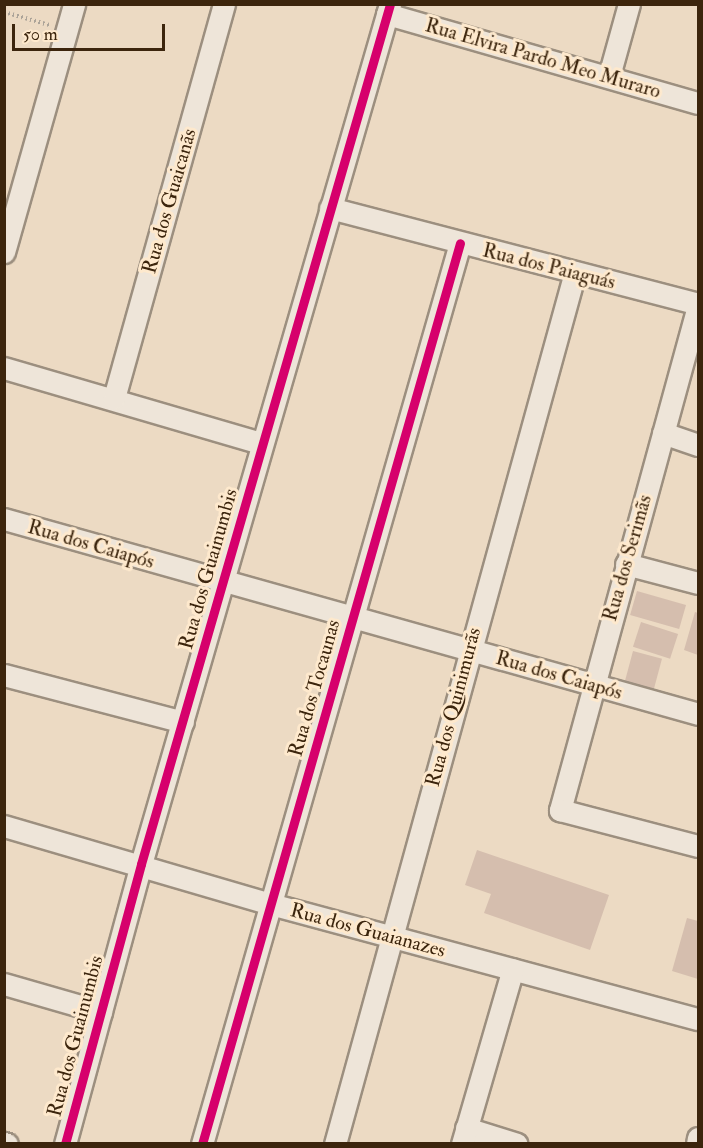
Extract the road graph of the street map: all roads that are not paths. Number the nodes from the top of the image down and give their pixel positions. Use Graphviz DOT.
graph roads {
  1 [pos="74,4"];
  2 [pos="224,4"];
  3 [pos="629,4"];
  4 [pos="388,9"];
  5 [pos="609,76"];
  6 [pos="699,103"];
  7 [pos="330,208"];
  8 [pos="460,243"];
  9 [pos="4,252"];
  10 [pos="575,272"];
  11 [pos="699,305"];
  12 [pos="4,368"];
  13 [pos="114,398"];
  14 [pos="663,433"];
  15 [pos="261,443"];
  16 [pos="699,445"];
  17 [pos="4,519"];
  18 [pos="626,564"];
  19 [pos="225,583"];
  20 [pos="699,584"];
  21 [pos="354,617"];
  22 [pos="468,649"];
  23 [pos="4,675"];
  24 [pos="591,684"];
  25 [pos="699,714"];
  26 [pos="183,722"];
  27 [pos="4,826"];
  28 [pos="699,846"];
  29 [pos="141,864"];
  30 [pos="271,904"];
  31 [pos="390,936"];
  32 [pos="513,969"];
  33 [pos="4,984"];
  34 [pos="101,1012"];
  35 [pos="699,1019"];
  36 [pos="464,1136"];
  37 [pos="699,1138"];
  38 [pos="65,1143"];
  39 [pos="202,1143"];
  40 [pos="335,1143"];
  41 [pos="517,1143"];
  42 [pos="697,1143"];
  1 -- 9 [label="street"];
  2 -- 13 [label="street, Rua dos Guaicanãs"];
  3 -- 5 [label="street"];
  4 -- 5 [label="street, Rua Elvira Pardo Meo Muraro"];
  4 -- 7 [label="street, Rua dos Guainumbis"];
  5 -- 6 [label="street, Rua Elvira Pardo Meo Muraro"];
  7 -- 8 [label="street, Rua dos Paiaguás"];
  7 -- 15 [label="street, Rua dos Guainumbis"];
  8 -- 10 [label="street, Rua dos Paiaguás"];
  8 -- 21 [label="street, Rua dos Tocaunas"];
  10 -- 11 [label="street, Rua dos Paiaguás"];
  10 -- 22 [label="street, Rua dos Quinimurãs"];
  11 -- 14 [label="street, Rua dos Serimãs"];
  12 -- 13 [label="street"];
  13 -- 15 [label="street"];
  14 -- 16 [label="street"];
  14 -- 18 [label="street, Rua dos Serimãs"];
  15 -- 19 [label="street, Rua dos Guainumbis"];
  17 -- 19 [label="street, Rua dos Caiapós"];
  18 -- 20 [label="street"];
  18 -- 24 [label="street, Rua dos Serimãs"];
  19 -- 21 [label="street, Rua dos Caiapós"];
  19 -- 26 [label="street, Rua dos Guainumbis"];
  21 -- 22 [label="street, Rua dos Caiapós"];
  21 -- 30 [label="street, Rua dos Tocaunas"];
  22 -- 24 [label="street, Rua dos Caiapós"];
  22 -- 31 [label="street, Rua dos Quinimurãs"];
  23 -- 26 [label="street"];
  24 -- 25 [label="street, Rua dos Caiapós"];
  24 -- 28 [label="street, Rua dos Serimãs"];
  26 -- 29 [label="street, Rua dos Guainumbis"];
  27 -- 29 [label="street, Rua dos Guaianazes"];
  29 -- 30 [label="street, Rua dos Guaianazes"];
  29 -- 34 [label="street, Rua dos Guainumbis"];
  30 -- 31 [label="street, Rua dos Guaianazes"];
  30 -- 39 [label="street, Rua dos Tocaunas"];
  31 -- 32 [label="street, Rua dos Guaianazes"];
  31 -- 40 [label="street, Rua dos Quinimurãs"];
  32 -- 35 [label="street, Rua dos Guaianazes"];
  32 -- 36 [label="street"];
  33 -- 34 [label="street"];
  34 -- 38 [label="street, Rua dos Guainumbis"];
  36 -- 41 [label="street"];
  37 -- 42 [label="street"];
}
